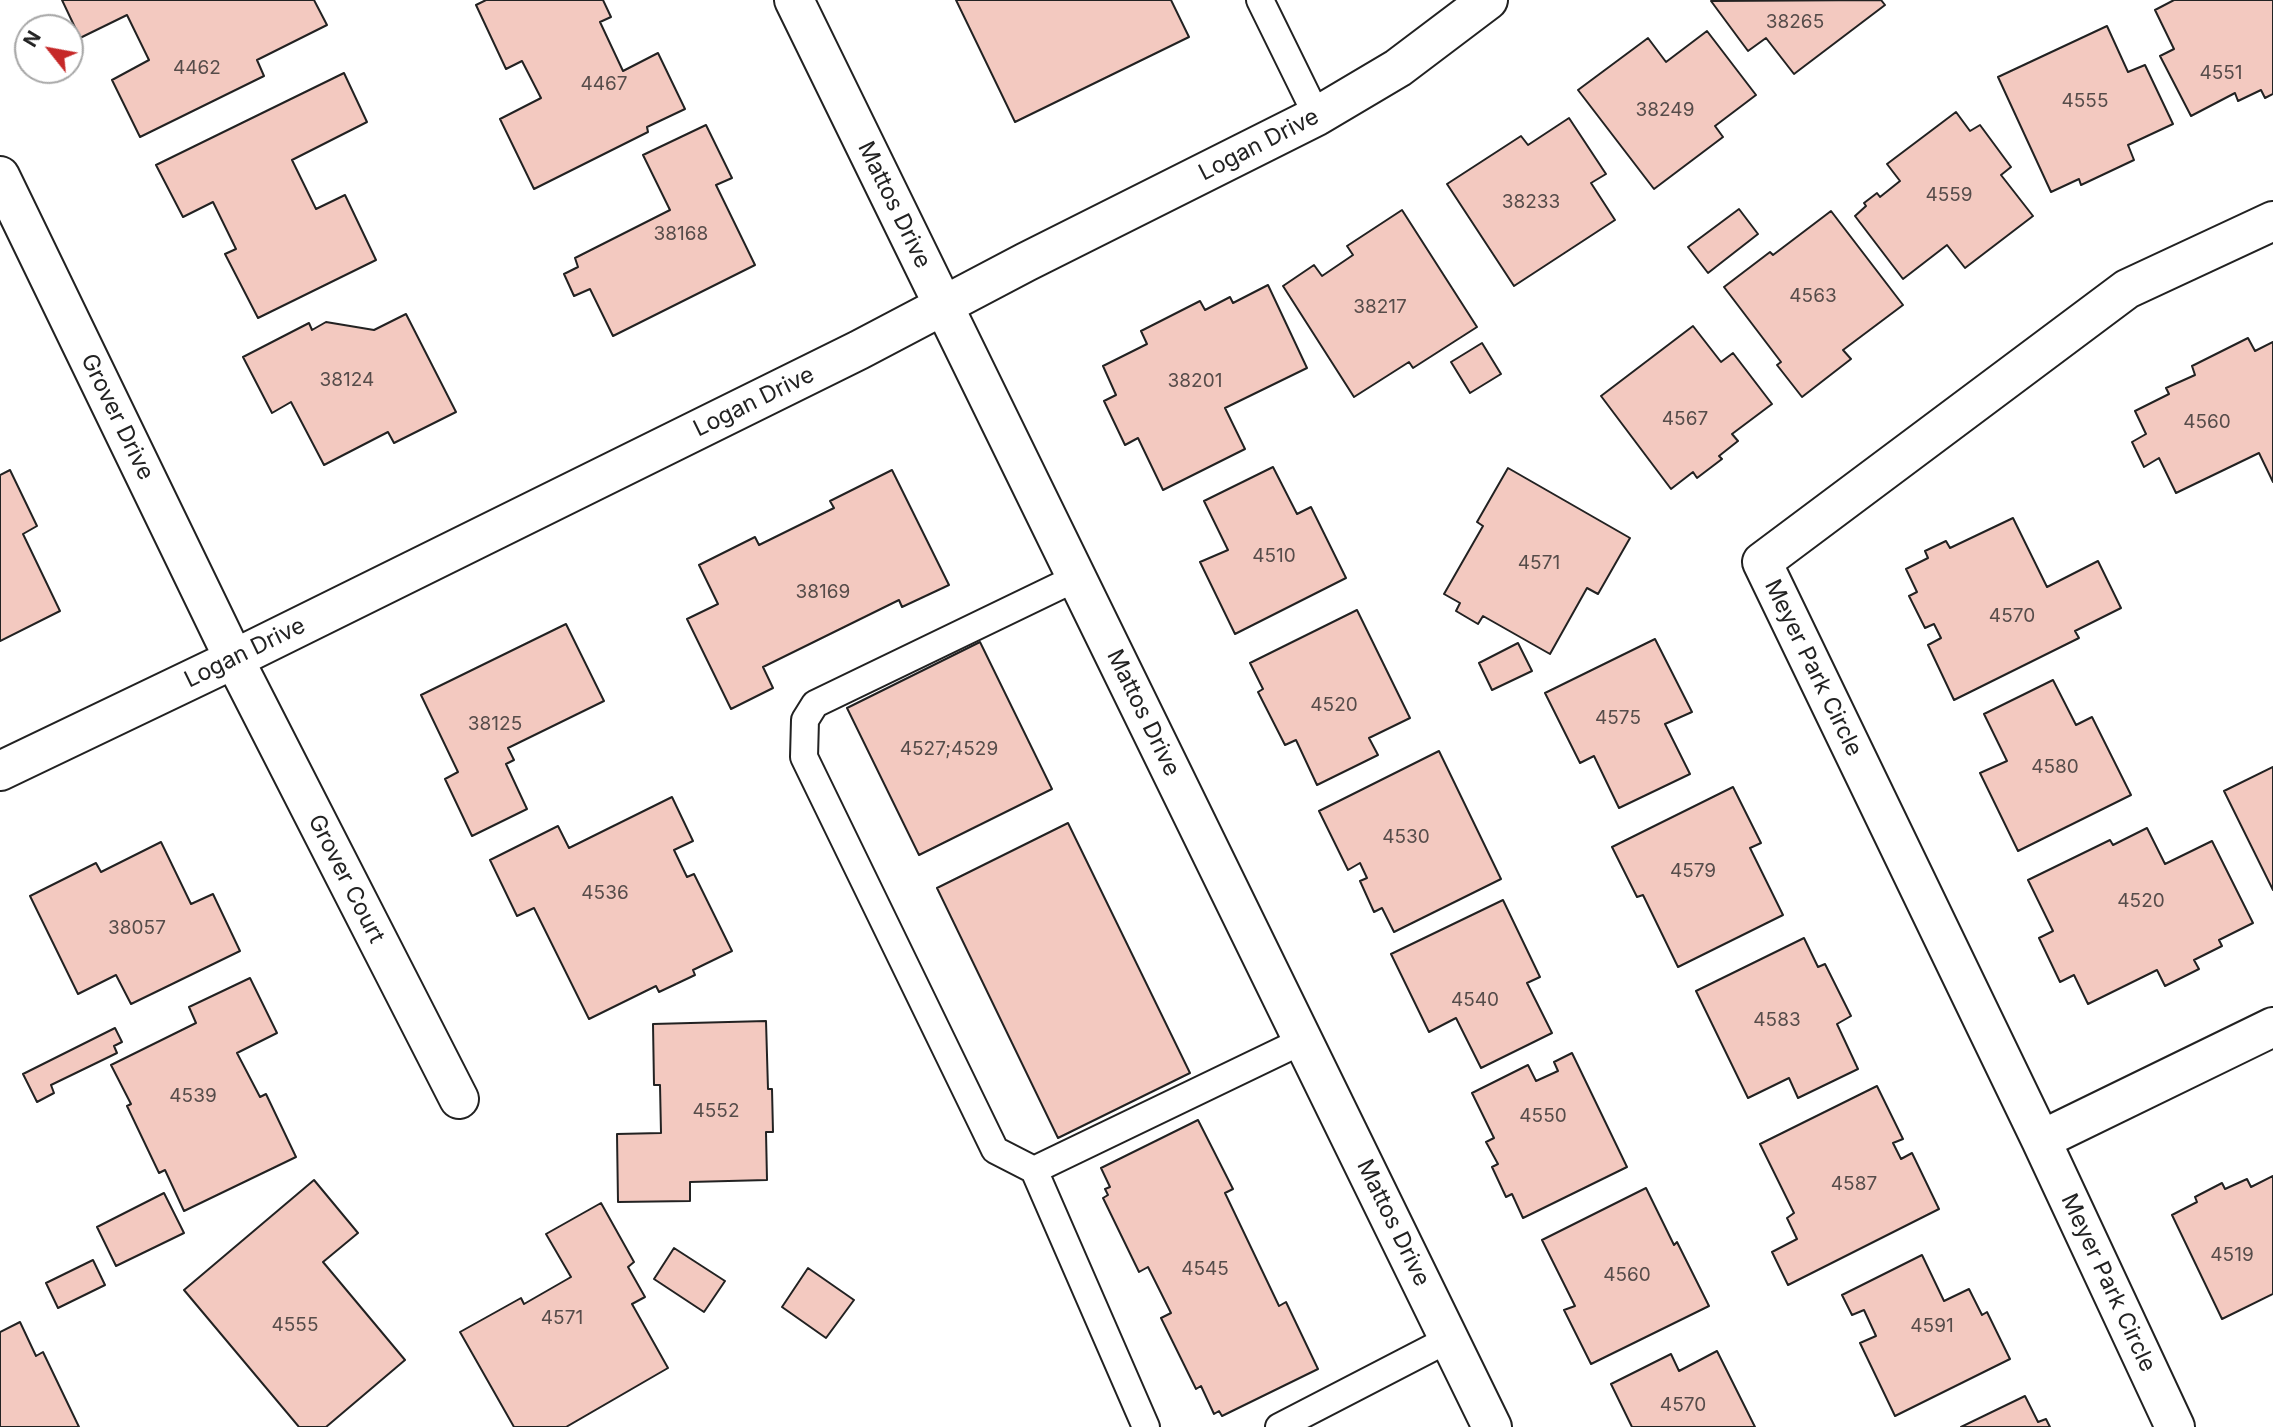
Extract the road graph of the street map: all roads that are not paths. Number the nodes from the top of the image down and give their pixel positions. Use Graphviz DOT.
graph roads {
  1 [pos="794,0"];
  2 [pos="1260,0"];
  3 [pos="1489,0"];
  4 [pos="1317,116"];
  5 [pos="0,176"];
  6 [pos="2273,222"];
  7 [pos="943,306"];
  8 [pos="1076,578"];
  9 [pos="234,659"];
  10 [pos="0,771"];
  11 [pos="2273,1027"];
  12 [pos="1304,1040"];
  13 [pos="458,1099"];
  14 [pos="2041,1140"];
  15 [pos="1034,1170"];
  16 [pos="1449,1339"];
  17 [pos="1146,1427"];
  18 [pos="1279,1427"];
  19 [pos="1492,1427"];
  20 [pos="2175,1427"];
  1 -- 7 [label="street, Mattos Drive"];
  2 -- 4 [label="lane"];
  3 -- 4 [label="street, Logan Drive"];
  4 -- 7 [label="street, Logan Drive"];
  5 -- 9 [label="street, Grover Drive"];
  6 -- 14 [label="street, Meyer Park Circle"];
  7 -- 8 [label="street, Mattos Drive"];
  7 -- 9 [label="street, Logan Drive"];
  8 -- 12 [label="street, Mattos Drive"];
  8 -- 15 [label="lane"];
  9 -- 10 [label="street, Logan Drive"];
  9 -- 13 [label="street, Grover Court"];
  11 -- 14 [label="street"];
  12 -- 15 [label="lane"];
  12 -- 16 [label="street, Mattos Drive"];
  14 -- 20 [label="street, Meyer Park Circle"];
  15 -- 17 [label="lane"];
  16 -- 18 [label="lane"];
  16 -- 19 [label="street, Mattos Drive"];
}
